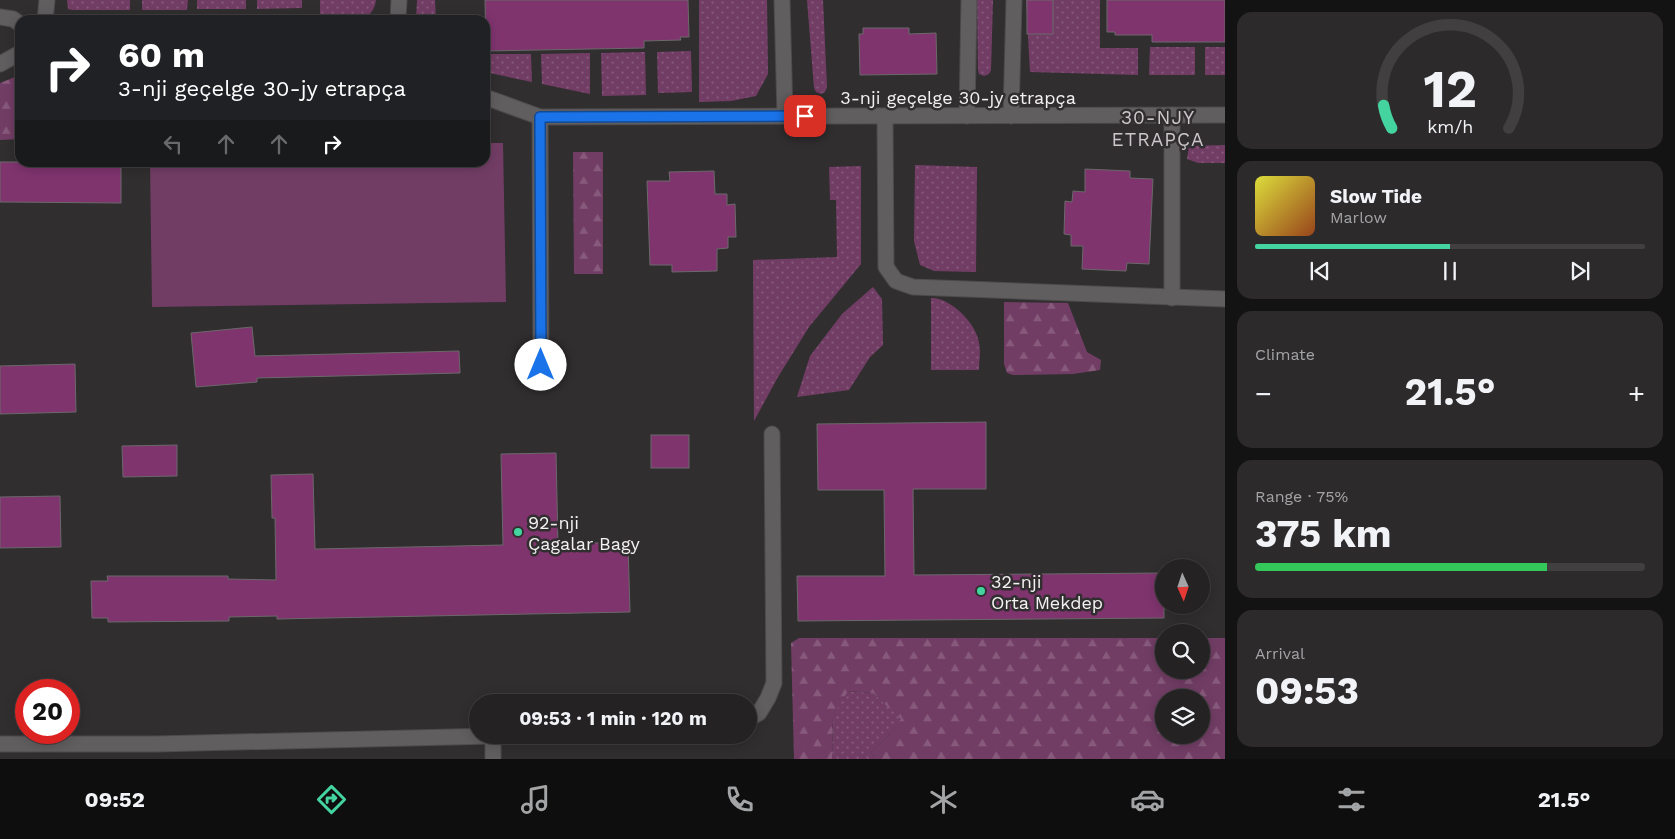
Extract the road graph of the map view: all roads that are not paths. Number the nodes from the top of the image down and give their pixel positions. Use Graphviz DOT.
graph roads {
  1 [pos="47,0"];
  2 [pos="399,0"];
  3 [pos="782,0"];
  4 [pos="969,0"];
  5 [pos="1014,0"];
  6 [pos="46,15"];
  7 [pos="398,15"];
  8 [pos="0,17"];
  9 [pos="15,20"];
  10 [pos="15,56"];
  11 [pos="0,64"];
  12 [pos="490,99"];
  13 [pos="1172,115"];
  14 [pos="1225,115"];
  15 [pos="785,116"];
  16 [pos="885,116"];
  17 [pos="968,116"];
  18 [pos="1011,116"];
  19 [pos="540,117"];
  20 [pos="1172,298"];
  21 [pos="1225,299"];
  22 [pos="541,365"];
  23 [pos="772,434"];
  24 [pos="757,715"];
  25 [pos="469,737"];
  26 [pos="0,744"];
  27 [pos="493,744"];
  28 [pos="154,752"];
  29 [pos="493,759"];
  1 -- 6 [label="street"];
  2 -- 7 [label="street"];
  3 -- 15 [label="street"];
  4 -- 17 [label="street"];
  5 -- 18 [label="street"];
  8 -- 9 [label="street"];
  10 -- 11 [label="street"];
  12 -- 19 [label="street, 3-nji geçelge 30-jy etrapça"];
  13 -- 14 [label="street, 3-nji geçelge 30-jy etrapça"];
  13 -- 18 [label="street, 3-nji geçelge 30-jy etrapça"];
  13 -- 20 [label="street"];
  15 -- 16 [label="street, 3-nji geçelge 30-jy etrapça"];
  15 -- 19 [label="street, 3-nji geçelge 30-jy etrapça"];
  16 -- 17 [label="street, 3-nji geçelge 30-jy etrapça"];
  16 -- 20 [label="street"];
  17 -- 18 [label="street, 3-nji geçelge 30-jy etrapça"];
  19 -- 22 [label="street"];
  20 -- 21 [label="street"];
  23 -- 24 [label="street"];
  25 -- 28 [label="street"];
  26 -- 28 [label="street"];
  27 -- 29 [label="street"];
}
